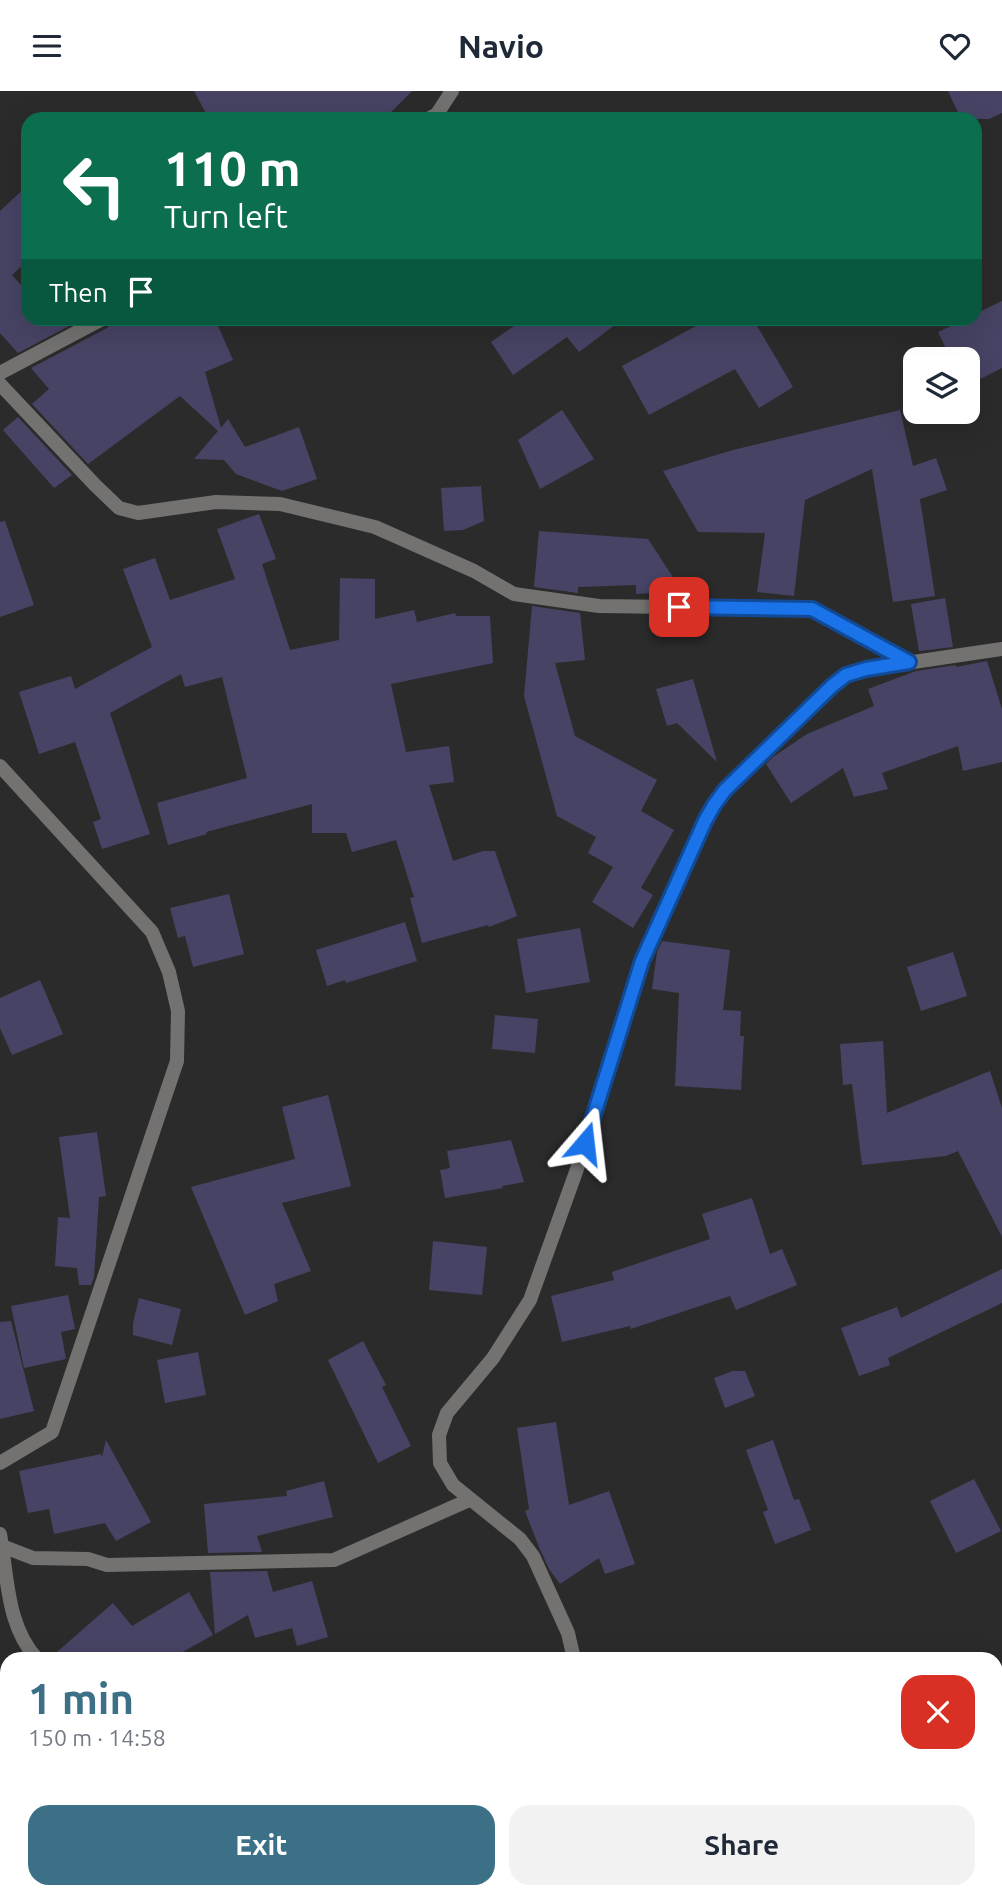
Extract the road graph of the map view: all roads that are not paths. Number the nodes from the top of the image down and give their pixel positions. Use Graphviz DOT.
graph roads {
  1 [pos="452,91"];
  2 [pos="438,112"];
  3 [pos="89,326"];
  4 [pos="0,373"];
  5 [pos="0,384"];
  6 [pos="1002,649"];
  7 [pos="909,662"];
  8 [pos="0,766"];
  9 [pos="0,1463"];
  10 [pos="469,1500"];
  11 [pos="1,1540"];
  12 [pos="31,1652"];
  13 [pos="572,1652"];
  1 -- 2 [label="street"];
  3 -- 4 [label="street"];
  5 -- 7 [label="street"];
  6 -- 7 [label="street"];
  7 -- 10 [label="street"];
  8 -- 9 [label="street"];
  10 -- 11 [label="street"];
  10 -- 13 [label="street"];
  11 -- 12 [label="street"];
}
